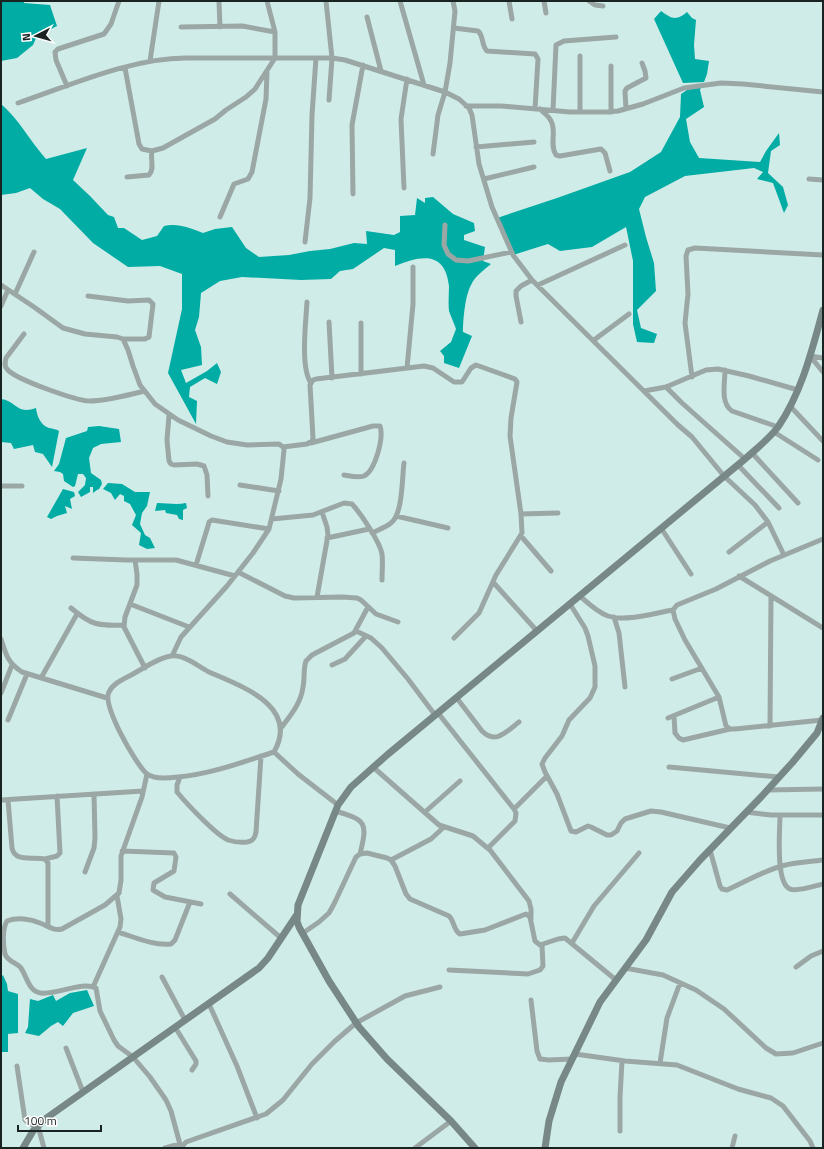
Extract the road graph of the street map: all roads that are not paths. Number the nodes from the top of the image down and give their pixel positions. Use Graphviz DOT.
graph roads {
  1 [pos="119,1"];
  2 [pos="159,1"];
  3 [pos="219,1"];
  4 [pos="267,1"];
  5 [pos="326,1"];
  6 [pos="400,1"];
  7 [pos="453,1"];
  8 [pos="509,1"];
  9 [pos="544,1"];
  10 [pos="589,1"];
  11 [pos="603,6"];
  12 [pos="546,13"];
  13 [pos="367,17"];
  14 [pos="512,19"];
  15 [pos="181,27"];
  16 [pos="220,27"];
  17 [pos="454,28"];
  18 [pos="275,32"];
  19 [pos="616,37"];
  20 [pos="580,56"];
  21 [pos="275,58"];
  22 [pos="316,58"];
  23 [pos="332,58"];
  24 [pos="150,61"];
  25 [pos="642,63"];
  26 [pos="363,66"];
  27 [pos="611,66"];
  28 [pos="125,68"];
  29 [pos="267,71"];
  30 [pos="381,71"];
  31 [pos="407,79"];
  32 [pos="424,85"];
  33 [pos="67,86"];
  34 [pos="445,92"];
  35 [pos="823,92"];
  36 [pos="329,100"];
  37 [pos="18,103"];
  38 [pos="466,106"];
  39 [pos="538,109"];
  40 [pos="626,109"];
  41 [pos="553,110"];
  42 [pos="580,112"];
  43 [pos="611,112"];
  44 [pos="534,142"];
  45 [pos="476,147"];
  46 [pos="152,151"];
  47 [pos="433,154"];
  48 [pos="534,167"];
  49 [pos="610,171"];
  50 [pos="127,177"];
  51 [pos="484,179"];
  52 [pos="809,179"];
  53 [pos="823,180"];
  54 [pos="404,188"];
  55 [pos="352,194"];
  56 [pos="220,217"];
  57 [pos="445,225"];
  58 [pos="305,242"];
  59 [pos="625,245"];
  60 [pos="34,252"];
  61 [pos="511,252"];
  62 [pos="823,255"];
  63 [pos="412,267"];
  64 [pos="532,280"];
  65 [pos="1,285"];
  66 [pos="538,285"];
  67 [pos="8,290"];
  68 [pos="14,294"];
  69 [pos="88,296"];
  70 [pos="307,302"];
  71 [pos="1,306"];
  72 [pos="823,313"];
  73 [pos="629,314"];
  74 [pos="330,322"];
  75 [pos="521,322"];
  76 [pos="361,323"];
  77 [pos="24,334"];
  78 [pos="820,334"];
  79 [pos="123,339"];
  80 [pos="594,340"];
  81 [pos="810,356"];
  82 [pos="823,358"];
  83 [pos="406,368"];
  84 [pos="725,370"];
  85 [pos="823,372"];
  86 [pos="361,374"];
  87 [pos="692,376"];
  88 [pos="332,378"];
  89 [pos="311,383"];
  90 [pos="666,387"];
  91 [pos="798,390"];
  92 [pos="145,391"];
  93 [pos="644,391"];
  94 [pos="790,406"];
  95 [pos="169,414"];
  96 [pos="776,429"];
  97 [pos="823,441"];
  98 [pos="310,443"];
  99 [pos="283,447"];
  100 [pos="752,452"];
  101 [pos="745,459"];
  102 [pos="818,460"];
  103 [pos="404,463"];
  104 [pos="738,465"];
  105 [pos="344,475"];
  106 [pos="724,476"];
  107 [pos="240,485"];
  108 [pos="1,486"];
  109 [pos="22,486"];
  110 [pos="279,491"];
  111 [pos="208,496"];
  112 [pos="798,503"];
  113 [pos="779,508"];
  114 [pos="322,512"];
  115 [pos="558,513"];
  116 [pos="521,514"];
  117 [pos="396,516"];
  118 [pos="272,519"];
  119 [pos="768,522"];
  120 [pos="448,528"];
  121 [pos="661,528"];
  122 [pos="269,529"];
  123 [pos="370,531"];
  124 [pos="521,536"];
  125 [pos="327,538"];
  126 [pos="823,539"];
  127 [pos="729,552"];
  128 [pos="784,555"];
  129 [pos="73,558"];
  130 [pos="135,560"];
  131 [pos="196,565"];
  132 [pos="551,572"];
  133 [pos="236,574"];
  134 [pos="691,574"];
  135 [pos="739,576"];
  136 [pos="382,580"];
  137 [pos="493,582"];
  138 [pos="580,596"];
  139 [pos="771,596"];
  140 [pos="317,597"];
  141 [pos="130,604"];
  142 [pos="570,604"];
  143 [pos="368,607"];
  144 [pos="71,608"];
  145 [pos="673,610"];
  146 [pos="77,614"];
  147 [pos="614,617"];
  148 [pos="398,622"];
  149 [pos="124,625"];
  150 [pos="189,627"];
  151 [pos="823,628"];
  152 [pos="356,631"];
  153 [pos="537,631"];
  154 [pos="366,636"];
  155 [pos="454,638"];
  156 [pos="1,639"];
  157 [pos="172,656"];
  158 [pos="12,665"];
  159 [pos="332,665"];
  160 [pos="145,668"];
  161 [pos="702,668"];
  162 [pos="27,674"];
  163 [pos="4,678"];
  164 [pos="41,678"];
  165 [pos="672,679"];
  166 [pos="625,686"];
  167 [pos="1,693"];
  168 [pos="456,697"];
  169 [pos="719,697"];
  170 [pos="107,698"];
  171 [pos="436,714"];
  172 [pos="674,716"];
  173 [pos="668,718"];
  174 [pos="823,719"];
  175 [pos="8,720"];
  176 [pos="519,722"];
  177 [pos="770,726"];
  178 [pos="281,728"];
  179 [pos="730,729"];
  180 [pos="274,752"];
  181 [pos="261,756"];
  182 [pos="373,767"];
  183 [pos="669,767"];
  184 [pos="147,774"];
  185 [pos="547,776"];
  186 [pos="180,777"];
  187 [pos="779,777"];
  188 [pos="460,781"];
  189 [pos="823,789"];
  190 [pos="768,790"];
  191 [pos="143,791"];
  192 [pos="94,794"];
  193 [pos="57,796"];
  194 [pos="1,800"];
  195 [pos="8,800"];
  196 [pos="337,808"];
  197 [pos="514,808"];
  198 [pos="425,812"];
  199 [pos="746,812"];
  200 [pos="780,815"];
  201 [pos="823,815"];
  202 [pos="444,828"];
  203 [pos="730,828"];
  204 [pos="488,848"];
  205 [pos="710,850"];
  206 [pos="122,851"];
  207 [pos="639,853"];
  208 [pos="360,854"];
  209 [pos="45,858"];
  210 [pos="391,860"];
  211 [pos="823,860"];
  212 [pos="780,867"];
  213 [pos="85,872"];
  214 [pos="823,884"];
  215 [pos="230,894"];
  216 [pos="117,896"];
  217 [pos="190,902"];
  218 [pos="201,904"];
  219 [pos="296,916"];
  220 [pos="531,920"];
  221 [pos="48,926"];
  222 [pos="118,932"];
  223 [pos="303,933"];
  224 [pos="281,938"];
  225 [pos="572,943"];
  226 [pos="542,945"];
  227 [pos="823,951"];
  228 [pos="796,967"];
  229 [pos="625,968"];
  230 [pos="449,970"];
  231 [pos="162,977"];
  232 [pos="616,980"];
  233 [pos="680,983"];
  234 [pos="93,987"];
  235 [pos="440,987"];
  236 [pos="531,1000"];
  237 [pos="208,1004"];
  238 [pos="185,1020"];
  239 [pos="356,1022"];
  240 [pos="175,1027"];
  241 [pos="823,1043"];
  242 [pos="66,1048"];
  243 [pos="573,1056"];
  244 [pos="133,1057"];
  245 [pos="622,1061"];
  246 [pos="660,1063"];
  247 [pos="17,1066"];
  248 [pos="192,1070"];
  249 [pos="83,1092"];
  250 [pos="257,1118"];
  251 [pos="451,1121"];
  252 [pos="38,1126"];
  253 [pos="620,1131"];
  254 [pos="735,1136"];
  255 [pos="181,1147"];
  256 [pos="23,1148"];
  257 [pos="44,1148"];
  258 [pos="165,1148"];
  259 [pos="415,1148"];
  260 [pos="475,1148"];
  261 [pos="545,1148"];
  262 [pos="732,1148"];
  263 [pos="813,1148"];
  1 -- 33 [label="street"];
  2 -- 24 [label="street"];
  3 -- 16 [label="street"];
  4 -- 18 [label="street"];
  5 -- 23 [label="street"];
  6 -- 32 [label="street"];
  7 -- 17 [label="street"];
  8 -- 14 [label="street"];
  9 -- 12 [label="street"];
  10 -- 11 [label="street"];
  13 -- 30 [label="street"];
  15 -- 16 [label="street"];
  16 -- 18 [label="street"];
  17 -- 34 [label="street"];
  17 -- 39 [label="street"];
  18 -- 21 [label="street"];
  19 -- 41 [label="street"];
  20 -- 42 [label="street"];
  21 -- 22 [label="street"];
  21 -- 24 [label="street"];
  21 -- 29 [label="street"];
  22 -- 23 [label="street"];
  22 -- 58 [label="street"];
  23 -- 26 [label="street"];
  23 -- 36 [label="street"];
  24 -- 28 [label="street"];
  25 -- 40 [label="street"];
  26 -- 30 [label="street"];
  26 -- 55 [label="street"];
  27 -- 43 [label="street"];
  28 -- 33 [label="street"];
  28 -- 46 [label="street"];
  29 -- 46 [label="street"];
  29 -- 56 [label="street"];
  30 -- 31 [label="street"];
  31 -- 32 [label="street"];
  31 -- 54 [label="street"];
  32 -- 34 [label="street"];
  33 -- 37 [label="street"];
  34 -- 38 [label="street"];
  34 -- 47 [label="street"];
  35 -- 40 [label="street"];
  38 -- 39 [label="street"];
  38 -- 45 [label="street"];
  39 -- 41 [label="street"];
  39 -- 49 [label="street"];
  40 -- 43 [label="street"];
  41 -- 42 [label="street"];
  42 -- 43 [label="street"];
  44 -- 45 [label="street"];
  45 -- 51 [label="street"];
  46 -- 50 [label="street"];
  48 -- 51 [label="street"];
  51 -- 61 [label="street"];
  52 -- 53 [label="street"];
  57 -- 61 [label="street"];
  59 -- 66 [label="street"];
  60 -- 68 [label="street"];
  61 -- 64 [label="street"];
  62 -- 87 [label="street"];
  63 -- 83 [label="street"];
  64 -- 66 [label="street"];
  64 -- 75 [label="street"];
  65 -- 67 [label="street"];
  66 -- 80 [label="street"];
  67 -- 68 [label="street"];
  67 -- 71 [label="street"];
  68 -- 79 [label="street"];
  69 -- 79 [label="street"];
  70 -- 89 [label="street"];
  72 -- 78 [label="street"];
  73 -- 80 [label="street"];
  74 -- 88 [label="street"];
  76 -- 86 [label="street"];
  77 -- 92 [label="street"];
  78 -- 81 [label="street"];
  79 -- 92 [label="street"];
  80 -- 93 [label="street"];
  81 -- 82 [label="street"];
  81 -- 85 [label="street"];
  81 -- 91 [label="street"];
  83 -- 86 [label="street"];
  83 -- 116 [label="street"];
  84 -- 87 [label="street"];
  84 -- 91 [label="street"];
  84 -- 96 [label="street"];
  86 -- 88 [label="street"];
  87 -- 90 [label="street"];
  88 -- 89 [label="street"];
  89 -- 98 [label="street"];
  90 -- 93 [label="street"];
  90 -- 101 [label="street"];
  91 -- 94 [label="street"];
  92 -- 95 [label="street"];
  93 -- 106 [label="street"];
  94 -- 96 [label="street"];
  94 -- 97 [label="street"];
  95 -- 99 [label="street"];
  95 -- 111 [label="street"];
  96 -- 100 [label="street"];
  96 -- 102 [label="street"];
  98 -- 99 [label="street"];
  98 -- 105 [label="street"];
  99 -- 110 [label="street"];
  100 -- 101 [label="street"];
  100 -- 112 [label="street"];
  101 -- 104 [label="street"];
  103 -- 117 [label="street"];
  104 -- 106 [label="street"];
  104 -- 113 [label="street"];
  106 -- 119 [label="street"];
  106 -- 121 [label="street"];
  107 -- 110 [label="street"];
  108 -- 109 [label="street"];
  110 -- 118 [label="street"];
  114 -- 118 [label="street"];
  114 -- 123 [label="street"];
  114 -- 125 [label="street"];
  115 -- 116 [label="street"];
  116 -- 124 [label="street"];
  117 -- 120 [label="street"];
  117 -- 123 [label="street"];
  118 -- 122 [label="street"];
  119 -- 127 [label="street"];
  119 -- 128 [label="street"];
  121 -- 134 [label="street"];
  121 -- 138 [label="street"];
  122 -- 131 [label="street"];
  122 -- 133 [label="street"];
  123 -- 125 [label="street"];
  123 -- 136 [label="street"];
  124 -- 132 [label="street"];
  124 -- 137 [label="street"];
  125 -- 140 [label="street"];
  126 -- 128 [label="street"];
  128 -- 135 [label="street"];
  129 -- 130 [label="street"];
  130 -- 131 [label="street"];
  130 -- 141 [label="street"];
  131 -- 133 [label="street"];
  133 -- 140 [label="street"];
  133 -- 150 [label="street"];
  135 -- 139 [label="street"];
  135 -- 145 [label="street"];
  137 -- 153 [label="street"];
  137 -- 155 [label="street"];
  138 -- 142 [label="street"];
  138 -- 147 [label="street"];
  139 -- 151 [label="street"];
  139 -- 177 [label="street"];
  140 -- 143 [label="street"];
  141 -- 149 [label="street"];
  141 -- 150 [label="street"];
  142 -- 153 [label="street"];
  142 -- 185 [label="street"];
  143 -- 148 [label="street"];
  143 -- 152 [label="street"];
  144 -- 146 [label="street"];
  145 -- 147 [label="street"];
  145 -- 161 [label="street"];
  146 -- 149 [label="street"];
  146 -- 164 [label="street"];
  147 -- 166 [label="street"];
  149 -- 160 [label="street"];
  150 -- 157 [label="street"];
  152 -- 154 [label="street"];
  152 -- 178 [label="street"];
  153 -- 168 [label="street"];
  154 -- 159 [label="street"];
  154 -- 171 [label="street"];
  156 -- 158 [label="street"];
  157 -- 160 [label="street"];
  157 -- 178 [label="street"];
  158 -- 162 [label="street"];
  158 -- 163 [label="street"];
  160 -- 170 [label="street"];
  161 -- 165 [label="street"];
  161 -- 169 [label="street"];
  162 -- 164 [label="street"];
  162 -- 175 [label="street"];
  163 -- 167 [label="street"];
  164 -- 170 [label="street"];
  168 -- 171 [label="street"];
  168 -- 176 [label="street"];
  169 -- 172 [label="street"];
  169 -- 179 [label="street"];
  170 -- 184 [label="street"];
  171 -- 182 [label="street"];
  171 -- 197 [label="street"];
  172 -- 173 [label="street"];
  172 -- 179 [label="street"];
  174 -- 177 [label="street"];
  174 -- 187 [label="street"];
  177 -- 179 [label="street"];
  178 -- 180 [label="street"];
  180 -- 181 [label="street"];
  180 -- 196 [label="street"];
  181 -- 186 [label="street"];
  181 -- 186 [label="street"];
  182 -- 196 [label="street"];
  182 -- 198 [label="street"];
  183 -- 187 [label="street"];
  184 -- 186 [label="street"];
  184 -- 191 [label="street"];
  185 -- 197 [label="street"];
  185 -- 203 [label="street"];
  187 -- 190 [label="street"];
  188 -- 198 [label="street"];
  189 -- 190 [label="street"];
  190 -- 199 [label="street"];
  191 -- 192 [label="street"];
  191 -- 206 [label="street"];
  192 -- 193 [label="street"];
  192 -- 213 [label="street"];
  193 -- 195 [label="street"];
  193 -- 209 [label="street"];
  194 -- 195 [label="street"];
  195 -- 209 [label="street"];
  196 -- 208 [label="street"];
  196 -- 219 [label="street"];
  197 -- 204 [label="street"];
  198 -- 202 [label="street"];
  199 -- 200 [label="street"];
  199 -- 203 [label="street"];
  200 -- 201 [label="street"];
  200 -- 212 [label="street"];
  202 -- 204 [label="street"];
  202 -- 210 [label="street"];
  203 -- 205 [label="street"];
  204 -- 220 [label="street"];
  205 -- 212 [label="street"];
  205 -- 229 [label="street"];
  206 -- 216 [label="street"];
  206 -- 217 [label="street"];
  207 -- 225 [label="street"];
  208 -- 210 [label="street"];
  208 -- 223 [label="street"];
  209 -- 221 [label="street"];
  210 -- 220 [label="street"];
  211 -- 212 [label="street"];
  212 -- 214 [label="street"];
  215 -- 224 [label="street"];
  216 -- 221 [label="street"];
  216 -- 222 [label="street"];
  217 -- 218 [label="street"];
  217 -- 222 [label="street"];
  219 -- 223 [label="street"];
  219 -- 224 [label="street"];
  220 -- 226 [label="street"];
  221 -- 234 [label="street"];
  222 -- 234 [label="street"];
  223 -- 239 [label="street"];
  224 -- 237 [label="street"];
  225 -- 226 [label="street"];
  225 -- 232 [label="street"];
  226 -- 230 [label="street"];
  227 -- 228 [label="street"];
  229 -- 232 [label="street"];
  229 -- 233 [label="street"];
  231 -- 238 [label="street"];
  232 -- 243 [label="street"];
  233 -- 241 [label="street"];
  233 -- 246 [label="street"];
  234 -- 244 [label="street"];
  235 -- 239 [label="street"];
  236 -- 243 [label="street"];
  237 -- 238 [label="street"];
  237 -- 250 [label="street"];
  238 -- 240 [label="street"];
  239 -- 250 [label="street"];
  239 -- 251 [label="street"];
  240 -- 244 [label="street"];
  240 -- 248 [label="street"];
  242 -- 249 [label="street"];
  243 -- 245 [label="street"];
  243 -- 261 [label="street"];
  244 -- 249 [label="street"];
  244 -- 255 [label="street"];
  245 -- 246 [label="street"];
  245 -- 253 [label="street"];
  246 -- 263 [label="street"];
  247 -- 252 [label="street"];
  249 -- 252 [label="street"];
  250 -- 255 [label="street"];
  251 -- 259 [label="street"];
  251 -- 260 [label="street"];
  252 -- 256 [label="street"];
  252 -- 257 [label="street"];
  254 -- 262 [label="street"];
  255 -- 258 [label="street"];
}
